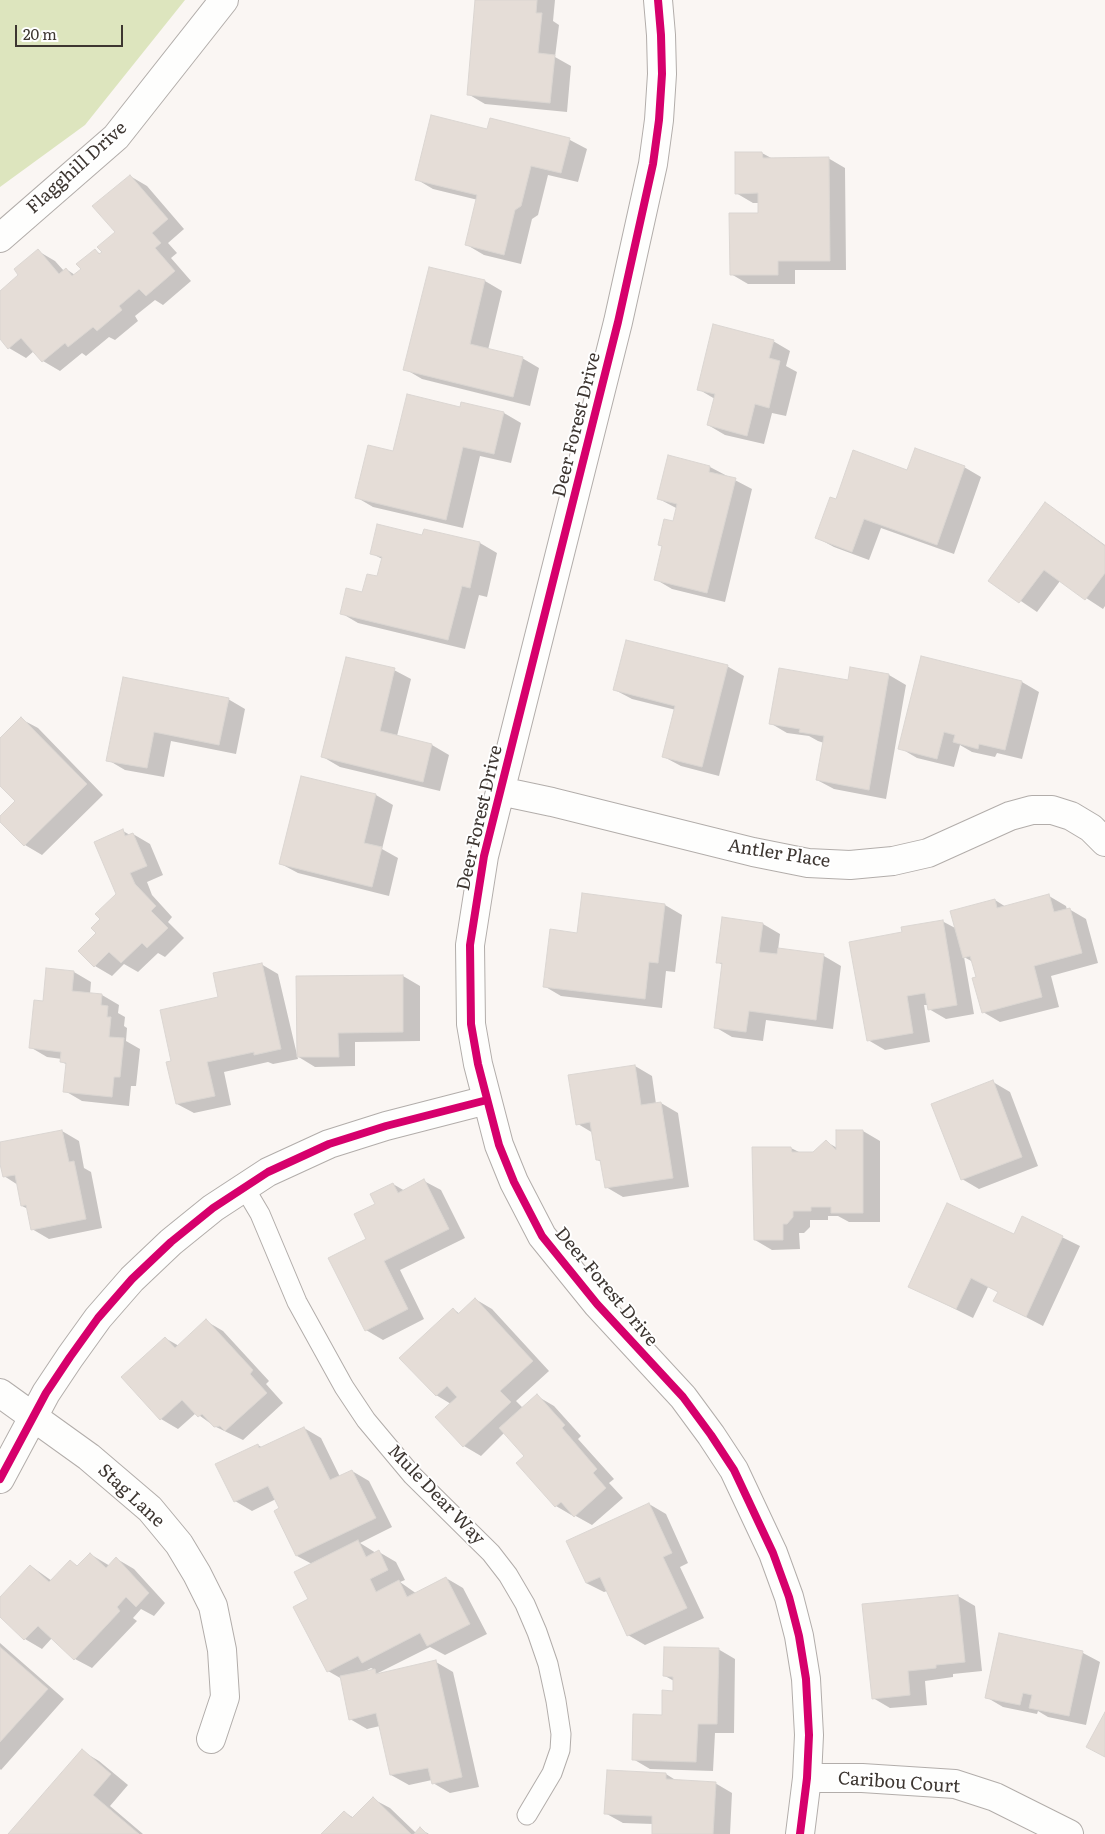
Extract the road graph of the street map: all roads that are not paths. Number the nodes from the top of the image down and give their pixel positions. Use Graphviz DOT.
graph roads {
  1 [pos="224,0"];
  2 [pos="658,0"];
  3 [pos="0,238"];
  4 [pos="500,791"];
  5 [pos="1105,842"];
  6 [pos="487,1100"];
  7 [pos="244,1187"];
  8 [pos="0,1394"];
  9 [pos="33,1416"];
  10 [pos="0,1479"];
  11 [pos="211,1739"];
  12 [pos="807,1778"];
  13 [pos="527,1815"];
  14 [pos="1064,1833"];
  15 [pos="800,1834"];
  1 -- 3 [label="street, Flagghill Drive"];
  2 -- 4 [label="street, Deer Forest Drive"];
  4 -- 5 [label="street, Antler Place"];
  4 -- 6 [label="street, Deer Forest Drive"];
  6 -- 7 [label="street"];
  6 -- 12 [label="street, Deer Forest Drive"];
  7 -- 9 [label="street"];
  7 -- 13 [label="lane, Mule Dear Way"];
  8 -- 9 [label="street, Stag Lane"];
  9 -- 10 [label="street"];
  9 -- 11 [label="street, Stag Lane"];
  12 -- 14 [label="street, Caribou Court"];
  12 -- 15 [label="street, Deer Forest Drive"];
}
